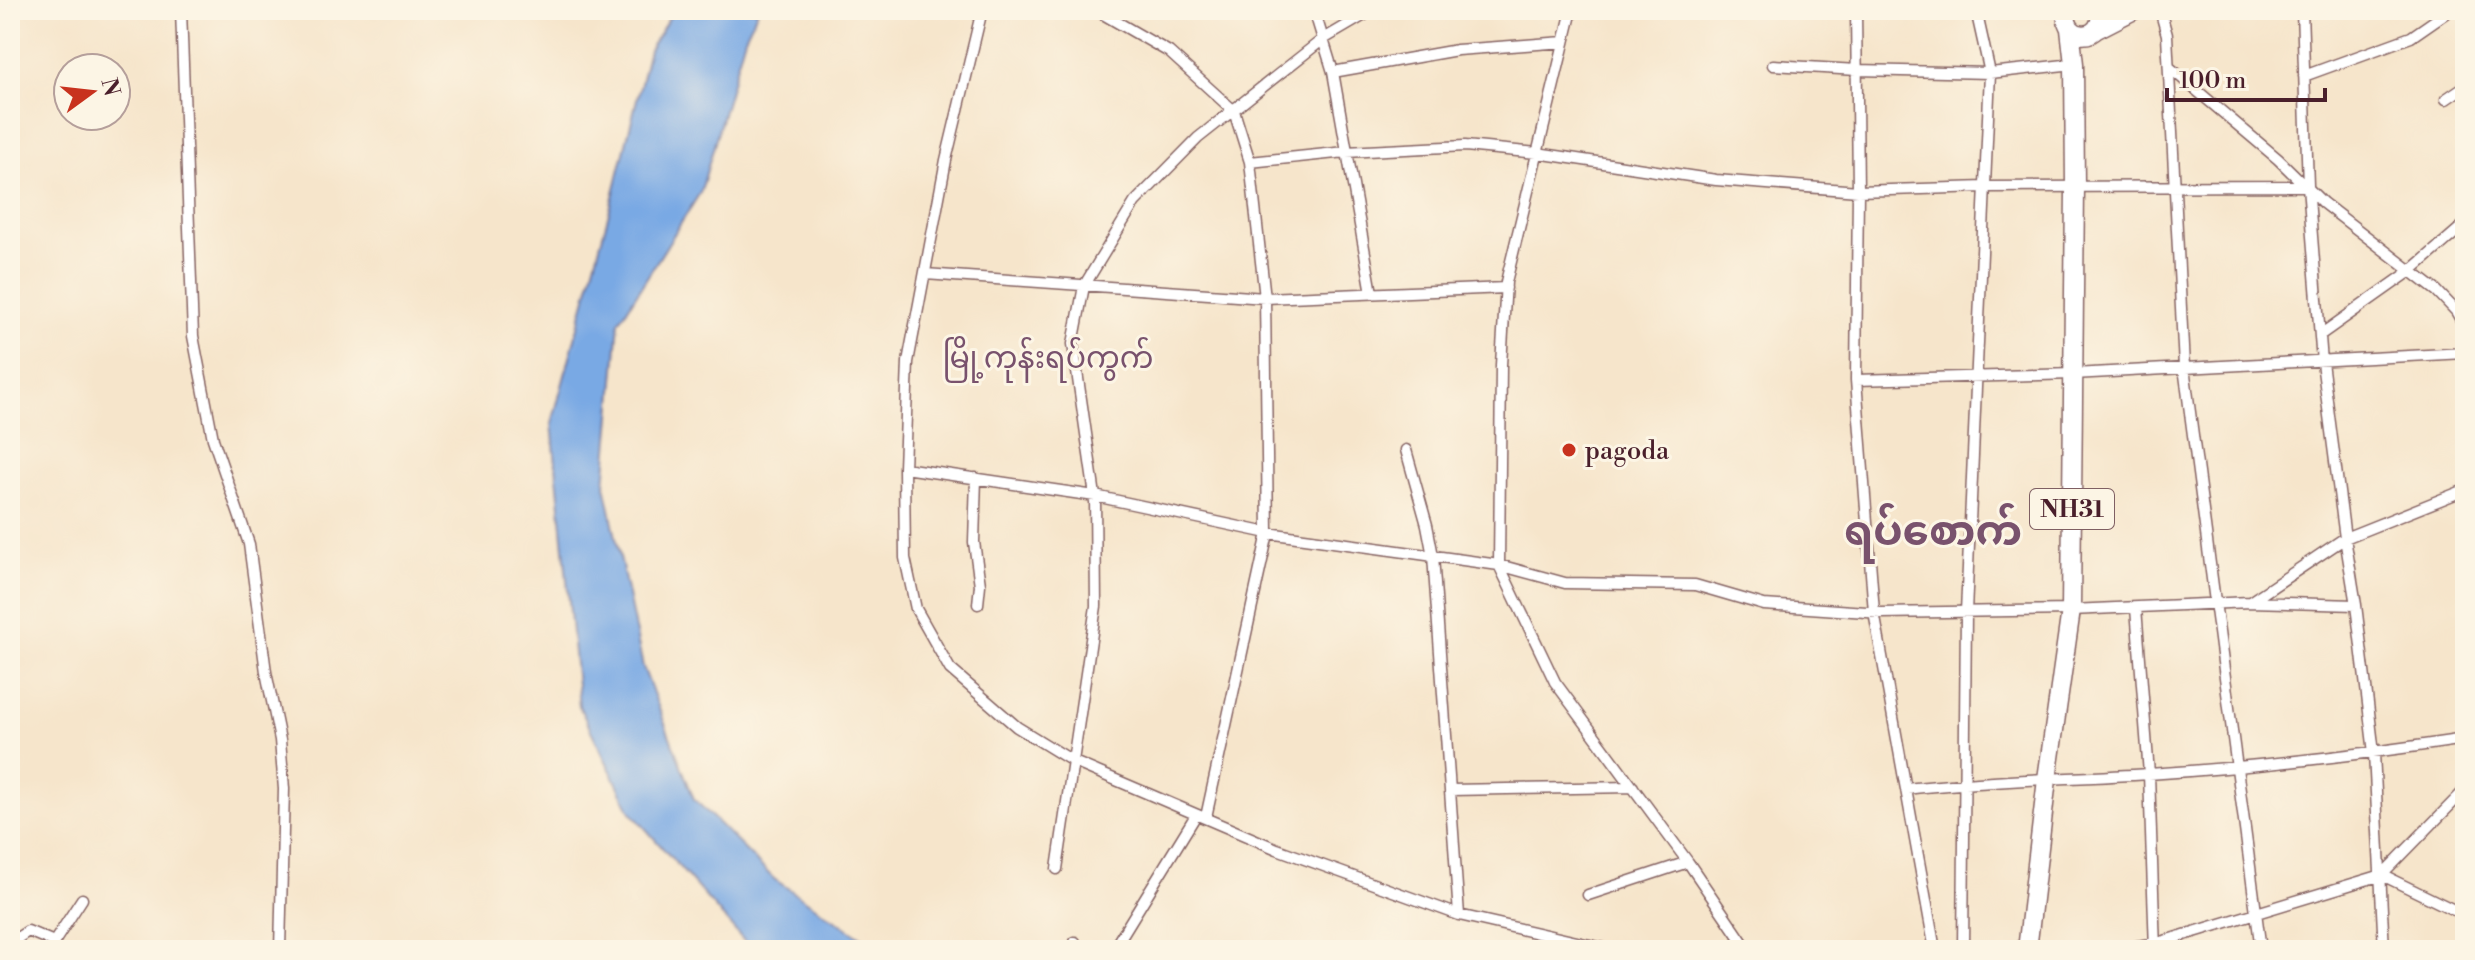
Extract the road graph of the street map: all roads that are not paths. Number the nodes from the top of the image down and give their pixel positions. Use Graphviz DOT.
graph roads {
  1 [pos="181,10"];
  2 [pos="982,10"];
  3 [pos="1096,10"];
  4 [pos="1314,10"];
  5 [pos="1373,10"];
  6 [pos="1572,10"];
  7 [pos="1856,10"];
  8 [pos="1976,10"];
  9 [pos="2067,10"];
  10 [pos="2134,10"];
  11 [pos="2160,10"];
  12 [pos="2302,10"];
  13 [pos="2450,10"];
  14 [pos="2089,26"];
  15 [pos="1322,40"];
  16 [pos="1564,42"];
  17 [pos="2074,64"];
  18 [pos="1773,65"];
  19 [pos="2169,67"];
  20 [pos="1857,70"];
  21 [pos="1333,72"];
  22 [pos="1990,73"];
  23 [pos="2304,76"];
  24 [pos="2465,86"];
  25 [pos="2446,99"];
  26 [pos="1234,111"];
  27 [pos="1346,152"];
  28 [pos="1537,153"];
  29 [pos="1250,162"];
  30 [pos="2308,186"];
  31 [pos="1985,187"];
  32 [pos="2075,187"];
  33 [pos="2174,187"];
  34 [pos="1858,191"];
  35 [pos="2465,224"];
  36 [pos="2412,270"];
  37 [pos="925,274"];
  38 [pos="1084,286"];
  39 [pos="1506,288"];
  40 [pos="1372,293"];
  41 [pos="1265,298"];
  42 [pos="2465,327"];
  43 [pos="2320,335"];
  44 [pos="2465,353"];
  45 [pos="2322,362"];
  46 [pos="2184,367"];
  47 [pos="2073,374"];
  48 [pos="1976,377"];
  49 [pos="1856,380"];
  50 [pos="1406,450"];
  51 [pos="904,468"];
  52 [pos="976,478"];
  53 [pos="2465,490"];
  54 [pos="1095,496"];
  55 [pos="1268,533"];
  56 [pos="2345,538"];
  57 [pos="1433,556"];
  58 [pos="1499,565"];
  59 [pos="2250,602"];
  60 [pos="978,604"];
  61 [pos="2215,604"];
  62 [pos="2356,605"];
  63 [pos="2136,608"];
  64 [pos="2071,610"];
  65 [pos="1874,612"];
  66 [pos="1966,612"];
  67 [pos="2465,739"];
  68 [pos="2374,753"];
  69 [pos="1074,762"];
  70 [pos="2237,767"];
  71 [pos="2149,774"];
  72 [pos="2047,779"];
  73 [pos="1964,783"];
  74 [pos="1633,787"];
  75 [pos="1906,789"];
  76 [pos="1450,790"];
  77 [pos="2465,790"];
  78 [pos="1201,816"];
  79 [pos="1688,862"];
  80 [pos="1057,869"];
  81 [pos="2382,875"];
  82 [pos="1588,895"];
  83 [pos="82,899"];
  84 [pos="2257,912"];
  85 [pos="2465,912"];
  86 [pos="1459,915"];
  87 [pos="52,946"];
  88 [pos="2155,946"];
  89 [pos="10,948"];
  90 [pos="280,950"];
  91 [pos="1113,950"];
  92 [pos="1612,950"];
  93 [pos="1748,950"];
  94 [pos="1935,950"];
  95 [pos="1963,950"];
  96 [pos="2027,950"];
  97 [pos="2115,950"];
  98 [pos="2261,950"];
  99 [pos="2384,950"];
  1 -- 90 [label="street"];
  2 -- 37 [label="street"];
  3 -- 26 [label="street"];
  4 -- 15 [label="street"];
  5 -- 15 [label="street"];
  6 -- 16 [label="street"];
  7 -- 20 [label="street"];
  8 -- 22 [label="street"];
  9 -- 14 [label="highway"];
  10 -- 14 [label="highway"];
  11 -- 19 [label="street"];
  12 -- 23 [label="street"];
  13 -- 23 [label="street"];
  14 -- 17 [label="highway, NH31"];
  15 -- 21 [label="street"];
  15 -- 26 [label="street"];
  16 -- 21 [label="street"];
  16 -- 28 [label="street"];
  17 -- 22 [label="street"];
  17 -- 32 [label="highway, NH31"];
  18 -- 20 [label="street"];
  19 -- 30 [label="street"];
  19 -- 33 [label="street"];
  20 -- 22 [label="street"];
  20 -- 34 [label="street"];
  21 -- 27 [label="street"];
  22 -- 31 [label="street"];
  23 -- 30 [label="street"];
  24 -- 25 [label="street"];
  26 -- 29 [label="street"];
  26 -- 38 [label="street"];
  27 -- 28 [label="street"];
  27 -- 29 [label="street"];
  27 -- 40 [label="street"];
  28 -- 34 [label="street"];
  28 -- 39 [label="street"];
  29 -- 41 [label="street"];
  30 -- 33 [label="street"];
  30 -- 36 [label="street"];
  30 -- 43 [label="street"];
  31 -- 32 [label="street"];
  31 -- 34 [label="street"];
  31 -- 48 [label="street"];
  32 -- 33 [label="street"];
  32 -- 47 [label="highway, NH31"];
  33 -- 46 [label="street"];
  34 -- 49 [label="street"];
  35 -- 36 [label="street"];
  36 -- 42 [label="street"];
  36 -- 43 [label="street"];
  37 -- 38 [label="street"];
  37 -- 51 [label="street"];
  38 -- 41 [label="street"];
  38 -- 54 [label="street"];
  39 -- 40 [label="street"];
  39 -- 58 [label="street"];
  40 -- 41 [label="street"];
  41 -- 55 [label="street"];
  43 -- 45 [label="street"];
  44 -- 45 [label="street"];
  45 -- 46 [label="street"];
  45 -- 56 [label="street"];
  46 -- 47 [label="street"];
  46 -- 61 [label="street"];
  47 -- 48 [label="street"];
  47 -- 64 [label="highway, NH31"];
  48 -- 49 [label="street"];
  48 -- 66 [label="street"];
  49 -- 65 [label="street"];
  50 -- 57 [label="street"];
  51 -- 52 [label="street"];
  51 -- 69 [label="street"];
  52 -- 54 [label="street"];
  52 -- 60 [label="street"];
  53 -- 56 [label="street"];
  54 -- 55 [label="street"];
  54 -- 69 [label="street"];
  55 -- 57 [label="street"];
  55 -- 78 [label="street"];
  56 -- 59 [label="street"];
  56 -- 62 [label="street"];
  57 -- 58 [label="street"];
  57 -- 76 [label="street"];
  58 -- 65 [label="street"];
  58 -- 74 [label="street"];
  59 -- 61 [label="street"];
  59 -- 62 [label="street"];
  61 -- 63 [label="street"];
  61 -- 70 [label="street"];
  62 -- 68 [label="street"];
  63 -- 64 [label="street"];
  63 -- 71 [label="street"];
  64 -- 66 [label="street"];
  64 -- 72 [label="highway, NH31"];
  65 -- 66 [label="street"];
  65 -- 75 [label="street"];
  66 -- 73 [label="street"];
  67 -- 68 [label="street"];
  68 -- 70 [label="street"];
  68 -- 81 [label="street"];
  69 -- 78 [label="street"];
  69 -- 80 [label="street"];
  70 -- 71 [label="street"];
  70 -- 84 [label="street"];
  71 -- 72 [label="street"];
  71 -- 88 [label="street"];
  72 -- 73 [label="street"];
  72 -- 96 [label="highway, NH31"];
  73 -- 75 [label="street"];
  73 -- 95 [label="street"];
  74 -- 76 [label="street"];
  74 -- 79 [label="street"];
  75 -- 94 [label="street"];
  76 -- 86 [label="street"];
  77 -- 81 [label="street"];
  78 -- 86 [label="street"];
  78 -- 91 [label="street"];
  79 -- 82 [label="street"];
  79 -- 93 [label="street"];
  81 -- 84 [label="street"];
  81 -- 85 [label="street"];
  81 -- 99 [label="street"];
  83 -- 87 [label="street"];
  84 -- 88 [label="street"];
  84 -- 98 [label="street"];
  86 -- 92 [label="street"];
  87 -- 89 [label="street"];
  88 -- 97 [label="street"];
}
